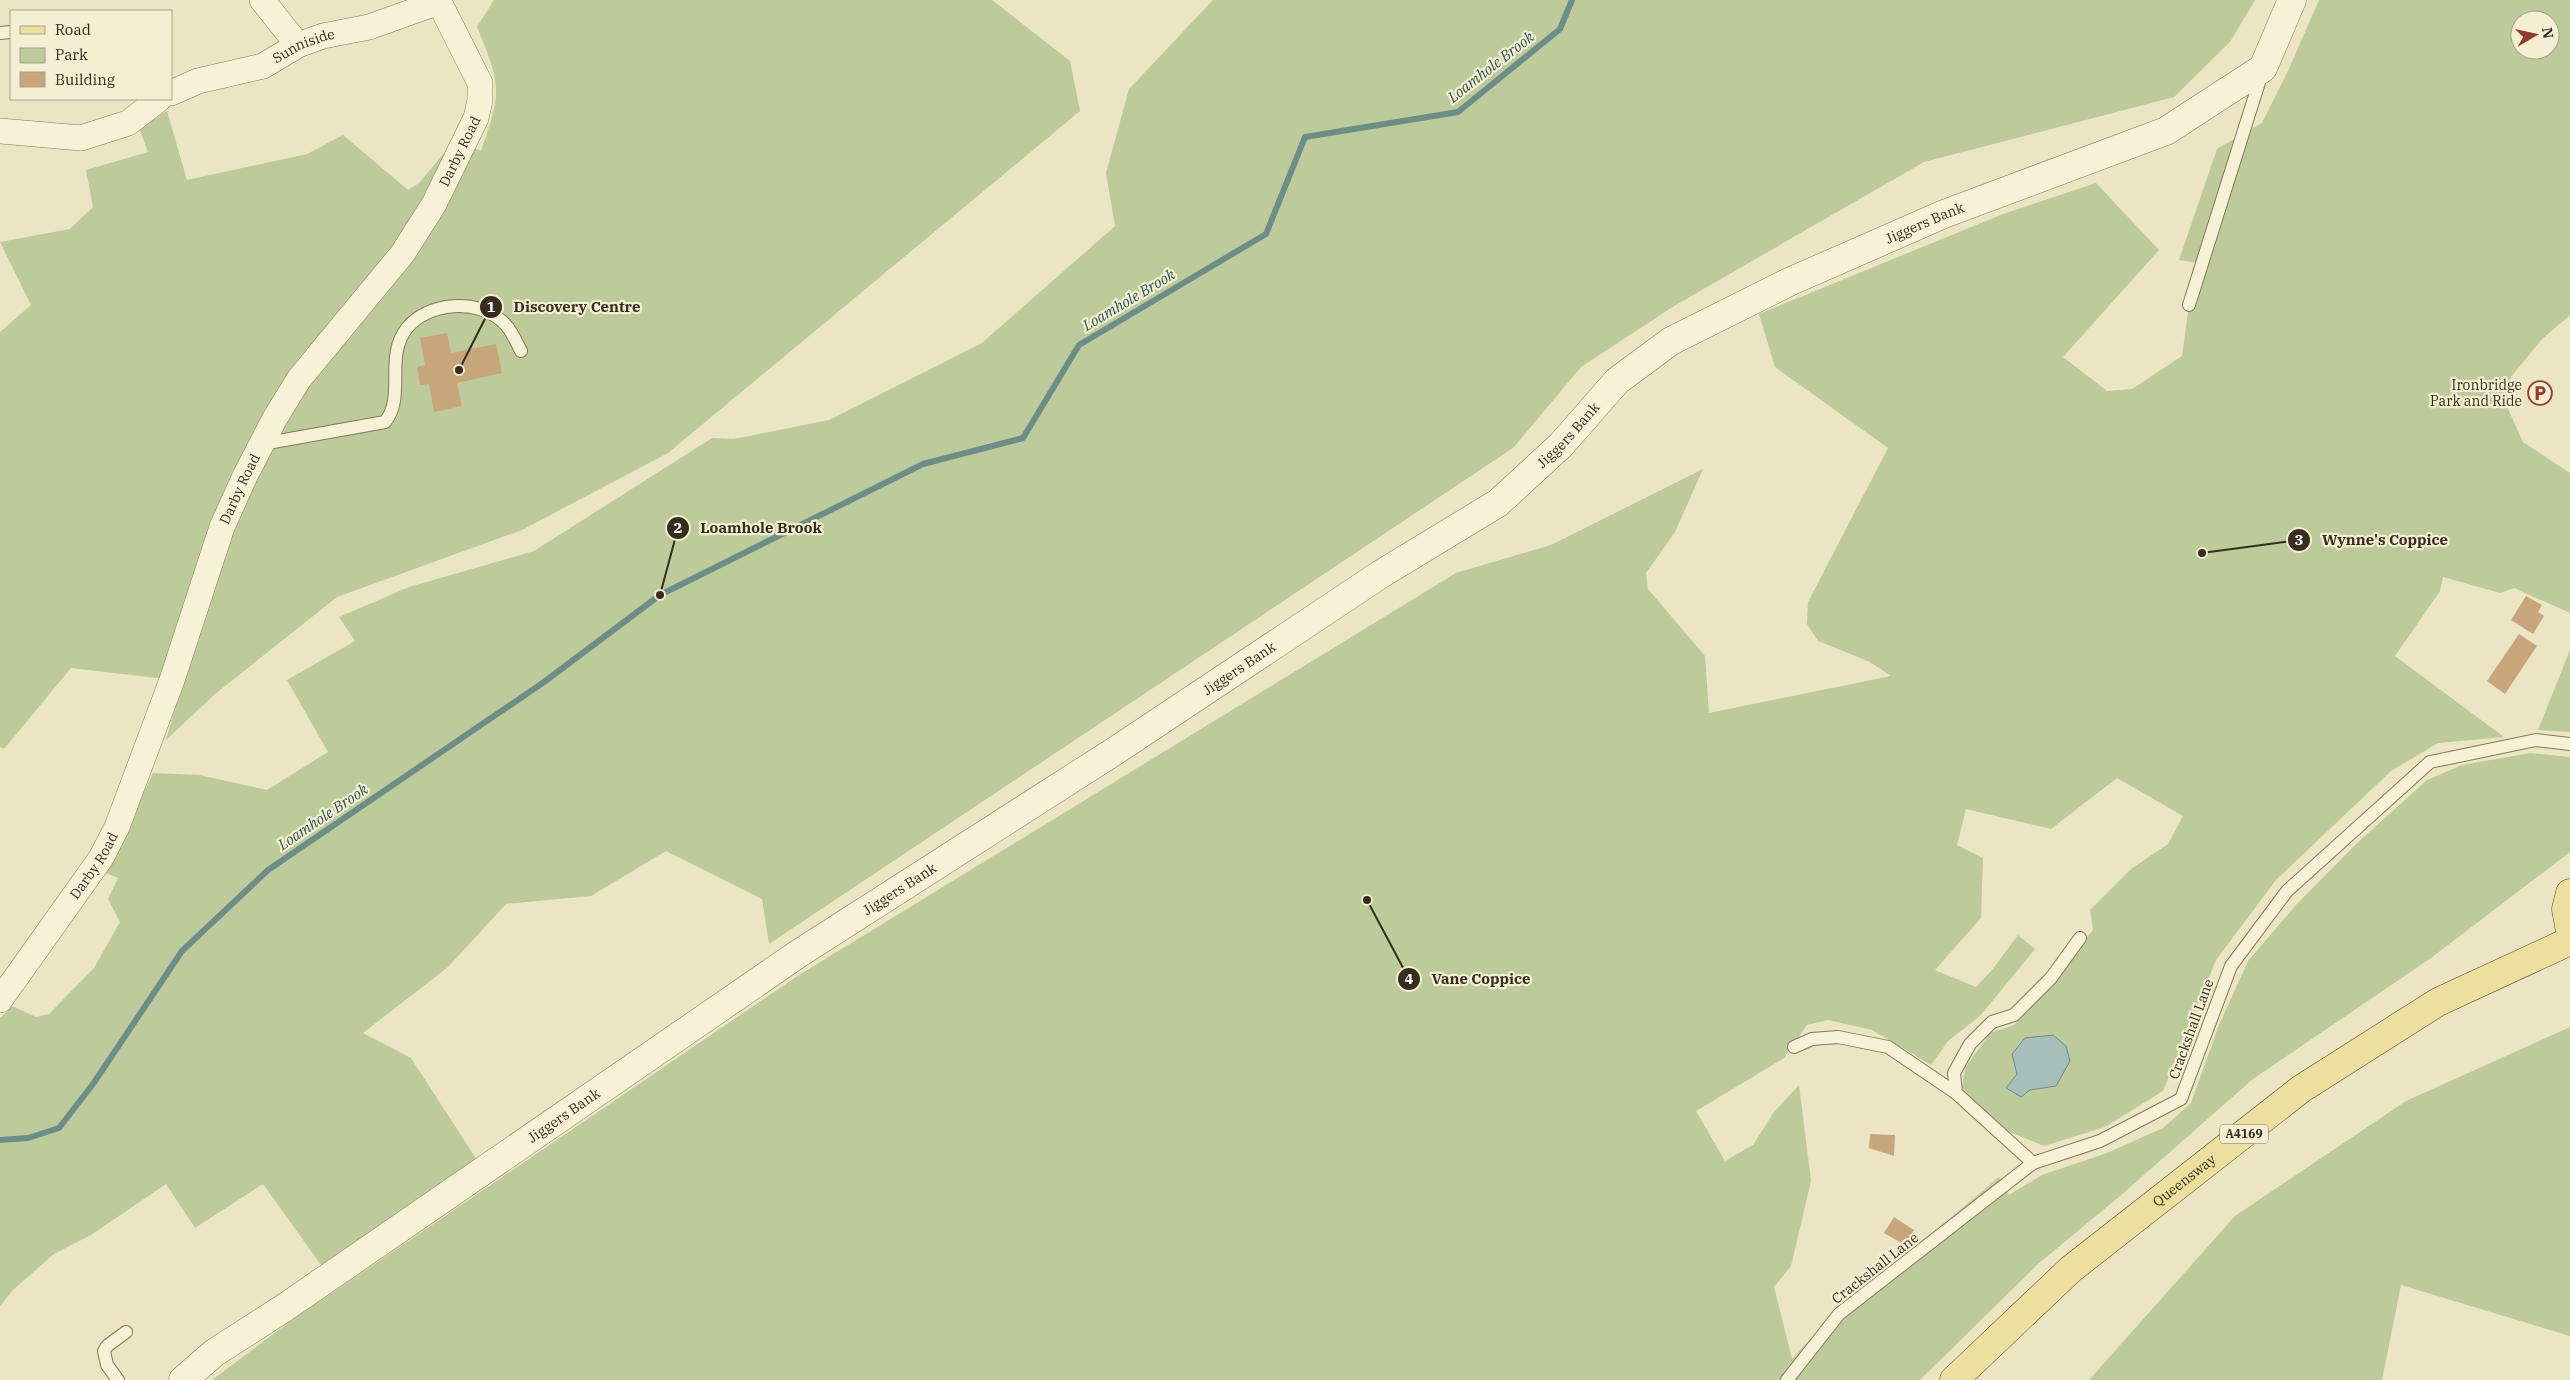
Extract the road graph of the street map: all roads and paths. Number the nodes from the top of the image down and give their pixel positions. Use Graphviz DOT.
graph roads {
  1 [pos="262,0"];
  2 [pos="2292,0"];
  3 [pos="439,1"];
  4 [pos="298,45"];
  5 [pos="2263,68"];
  6 [pos="172,93"];
  7 [pos="158,100"];
  8 [pos="0,131"];
  9 [pos="2189,305"];
  10 [pos="521,351"];
  11 [pos="262,444"];
  12 [pos="2570,744"];
  13 [pos="2570,893"];
  14 [pos="2570,932"];
  15 [pos="2080,938"];
  16 [pos="2570,941"];
  17 [pos="0,1000"];
  18 [pos="1794,1047"];
  19 [pos="1956,1093"];
  20 [pos="2033,1163"];
  21 [pos="126,1332"];
  22 [pos="118,1380"];
  23 [pos="183,1380"];
  24 [pos="1787,1380"];
  25 [pos="1954,1380"];
  1 -- 4 [label="street"];
  2 -- 5 [label="street"];
  3 -- 4 [label="street, Sunniside"];
  3 -- 11 [label="street, Darby Road"];
  4 -- 6 [label="street, Sunniside"];
  5 -- 9 [label="lane"];
  5 -- 23 [label="street, Jiggers Bank"];
  7 -- 8 [label="street"];
  10 -- 11 [label="lane"];
  11 -- 17 [label="street, Darby Road"];
  12 -- 20 [label="lane, Crackshall Lane"];
  13 -- 14 [label="main road"];
  15 -- 19 [label="lane"];
  16 -- 25 [label="main road, Queensway / A4169"];
  18 -- 19 [label="lane"];
  19 -- 20 [label="lane"];
  20 -- 24 [label="lane, Crackshall Lane"];
  21 -- 22 [label="lane"];
}
